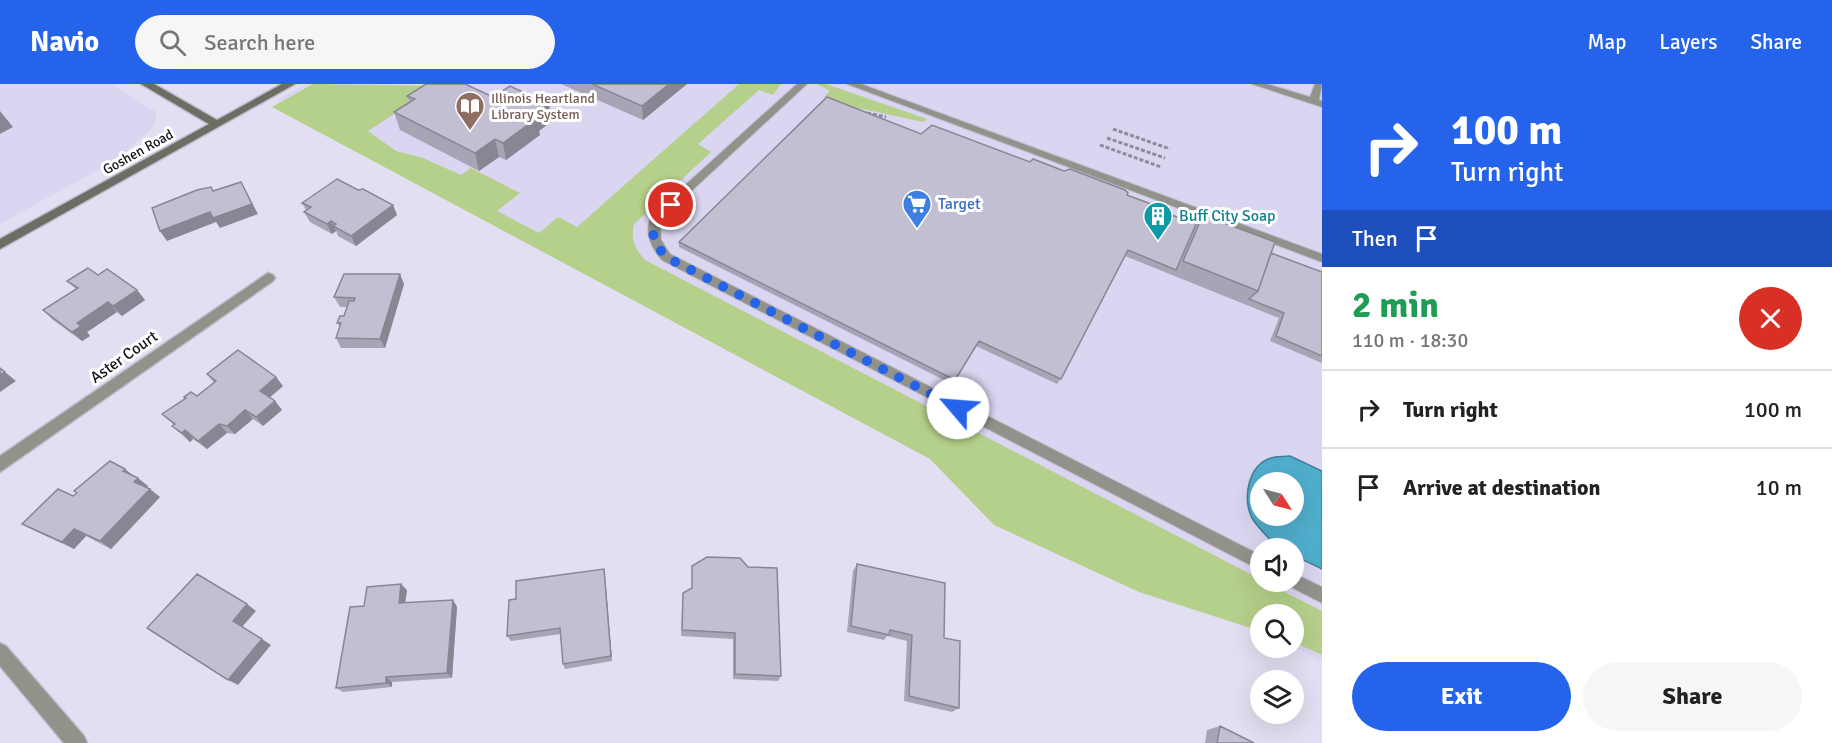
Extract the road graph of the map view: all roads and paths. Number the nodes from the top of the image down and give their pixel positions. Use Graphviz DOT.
graph roads {
  1 [pos="146,84"];
  2 [pos="290,84"];
  3 [pos="802,84"];
  4 [pos="852,84"];
  5 [pos="1257,84"];
  6 [pos="1320,84"];
  7 [pos="1318,103"];
  8 [pos="217,124"];
  9 [pos="1113,129"];
  10 [pos="1107,138"];
  11 [pos="1100,145"];
  12 [pos="1170,149"];
  13 [pos="1165,158"];
  14 [pos="1161,167"];
  15 [pos="0,245"];
  16 [pos="1322,258"];
  17 [pos="268,278"];
  18 [pos="0,465"];
  19 [pos="1250,558"];
  20 [pos="1304,586"];
  21 [pos="1322,595"];
  22 [pos="0,652"];
  23 [pos="77,743"];
  1 -- 8 [label="street"];
  2 -- 8 [label="street, Goshen Road"];
  3 -- 19 [label="lane"];
  4 -- 16 [label="lane"];
  5 -- 7 [label="lane"];
  6 -- 7 [label="lane"];
  8 -- 15 [label="street, Goshen Road"];
  9 -- 12 [label="path"];
  10 -- 13 [label="path"];
  11 -- 14 [label="path"];
  17 -- 18 [label="street, Aster Court"];
  20 -- 21 [label="lane"];
  22 -- 23 [label="street"];
}
